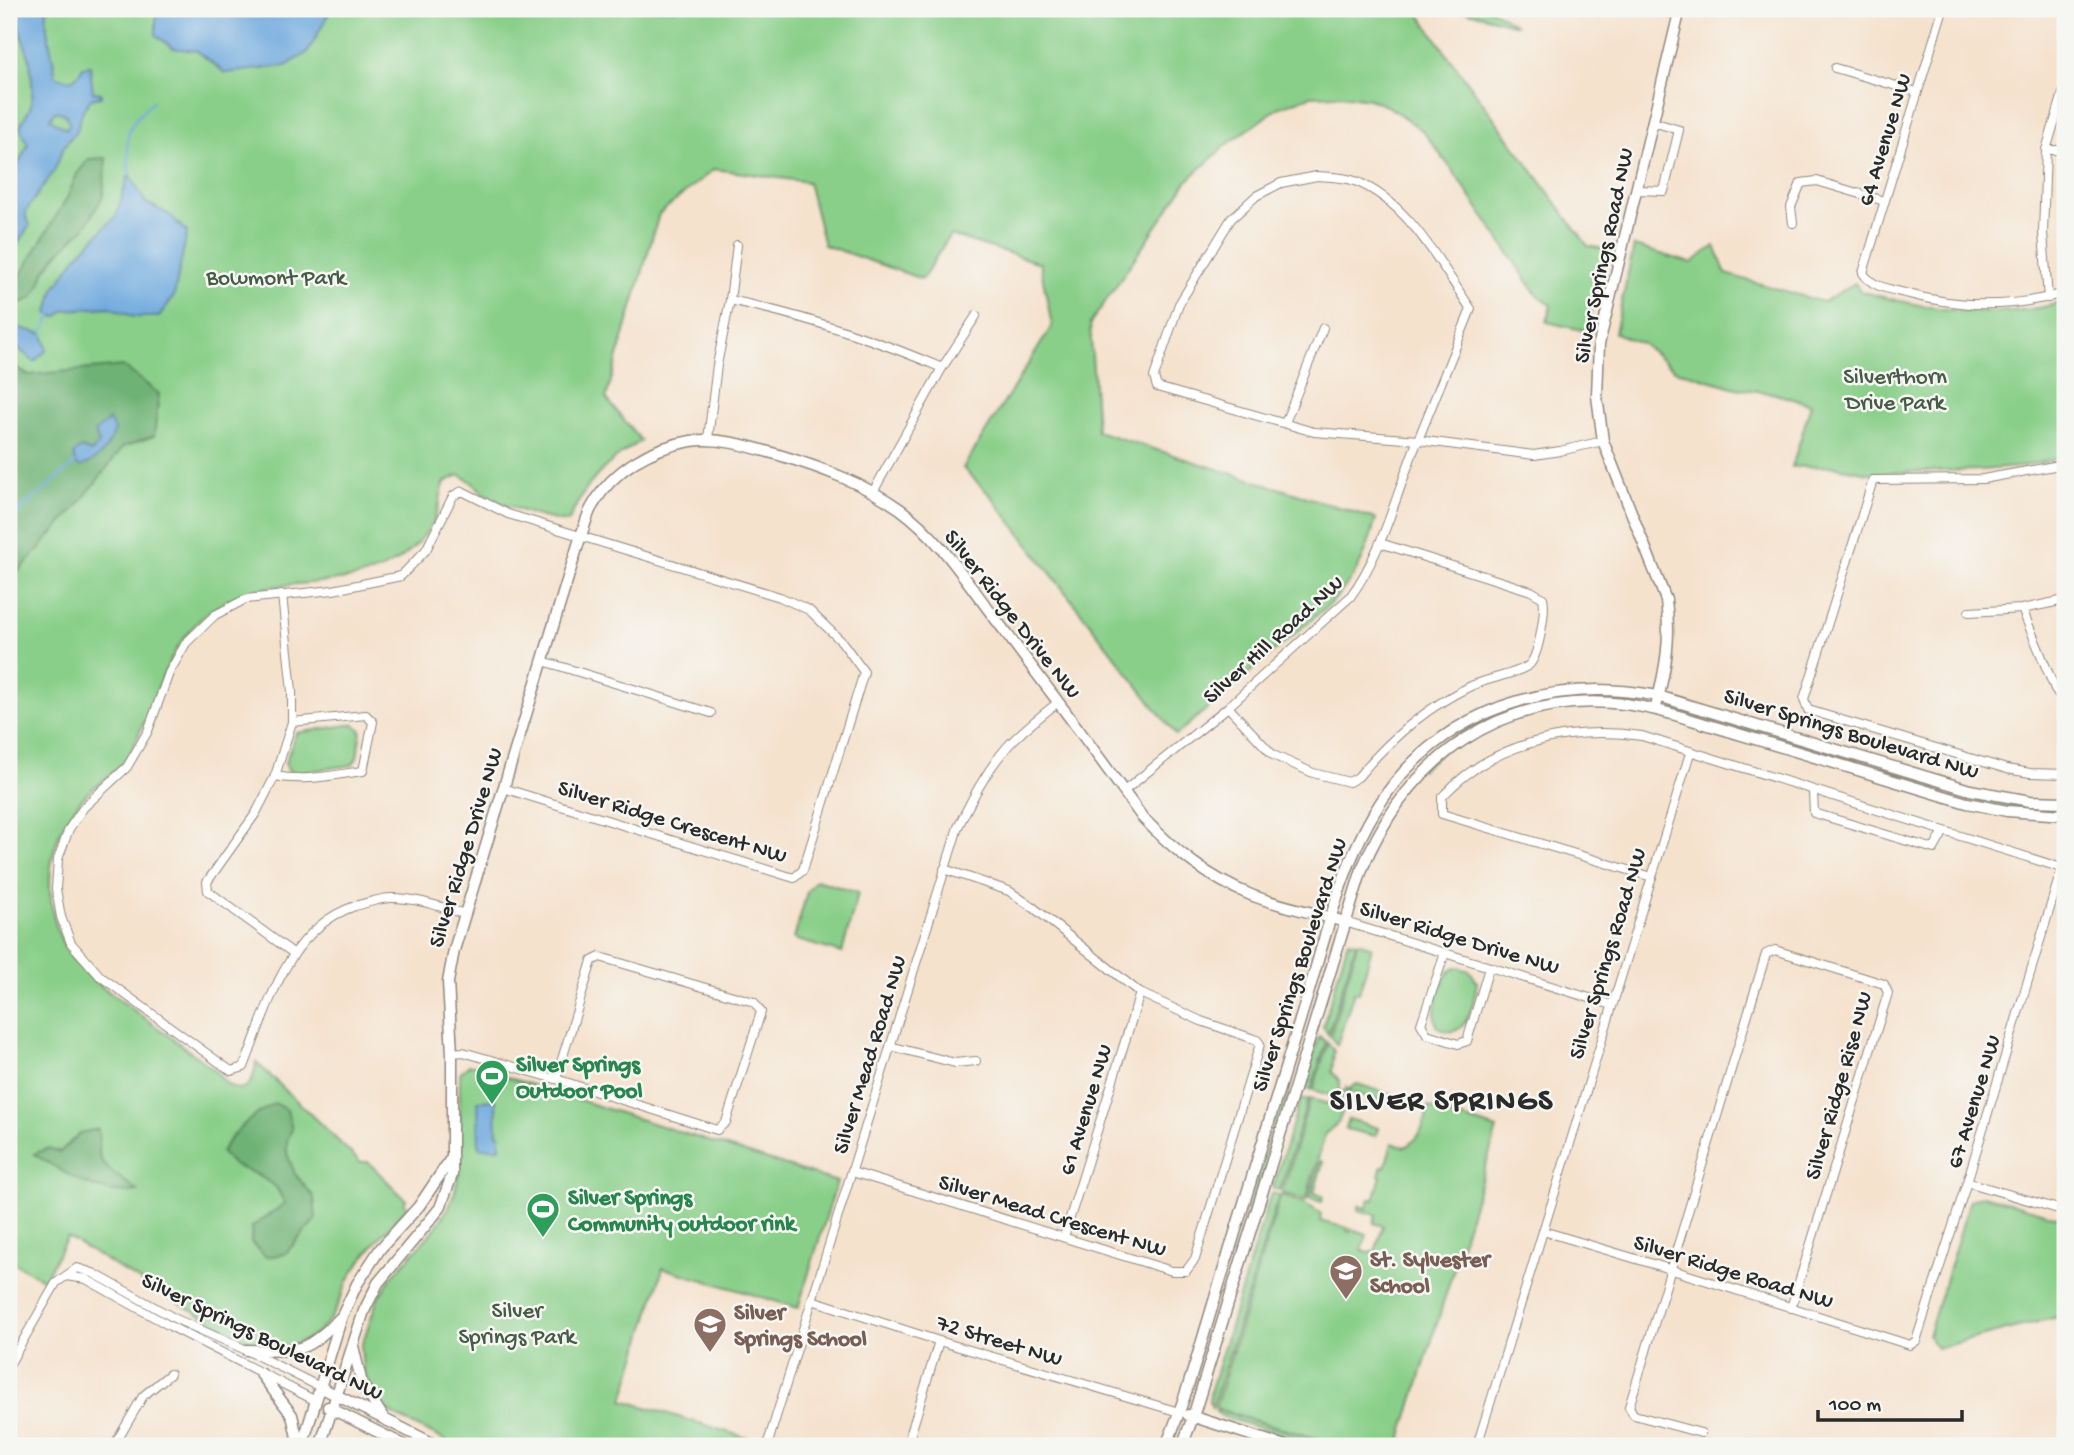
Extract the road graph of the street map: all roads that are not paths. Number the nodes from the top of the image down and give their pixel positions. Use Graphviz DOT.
graph roads {
  1 [pos="1654,9"];
  2 [pos="1943,9"];
  3 [pos="1679,12"];
  4 [pos="1835,68"];
  5 [pos="2065,87"];
  6 [pos="1917,92"];
  7 [pos="1653,122"];
  8 [pos="2046,150"];
  9 [pos="2065,150"];
  10 [pos="1637,190"];
  11 [pos="1884,201"];
  12 [pos="1793,223"];
  13 [pos="737,245"];
  14 [pos="2065,293"];
  15 [pos="2048,298"];
  16 [pos="730,300"];
  17 [pos="976,316"];
  18 [pos="1323,327"];
  19 [pos="942,368"];
  20 [pos="1285,424"];
  21 [pos="708,439"];
  22 [pos="1418,440"];
  23 [pos="1602,441"];
  24 [pos="2065,464"];
  25 [pos="873,492"];
  26 [pos="581,535"];
  27 [pos="1380,543"];
  28 [pos="282,595"];
  29 [pos="2065,600"];
  30 [pos="2022,609"];
  31 [pos="1969,612"];
  32 [pos="543,661"];
  33 [pos="1658,696"];
  34 [pos="1058,703"];
  35 [pos="2065,703"];
  36 [pos="1228,707"];
  37 [pos="1655,709"];
  38 [pos="711,713"];
  39 [pos="292,722"];
  40 [pos="1690,753"];
  41 [pos="2065,774"];
  42 [pos="275,776"];
  43 [pos="503,788"];
  44 [pos="1124,791"];
  45 [pos="1813,792"];
  46 [pos="2065,802"];
  47 [pos="2065,815"];
  48 [pos="1944,831"];
  49 [pos="944,869"];
  50 [pos="2064,869"];
  51 [pos="1652,877"];
  52 [pos="465,914"];
  53 [pos="1332,918"];
  54 [pos="1345,922"];
  55 [pos="293,953"];
  56 [pos="1445,953"];
  57 [pos="1489,968"];
  58 [pos="1140,993"];
  59 [pos="1612,1005"];
  60 [pos="890,1046"];
  61 [pos="452,1053"];
  62 [pos="976,1061"];
  63 [pos="556,1079"];
  64 [pos="450,1160"];
  65 [pos="852,1172"];
  66 [pos="1968,1182"];
  67 [pos="2065,1211"];
  68 [pos="1543,1231"];
  69 [pos="1064,1237"];
  70 [pos="1672,1270"];
  71 [pos="67,1274"];
  72 [pos="811,1300"];
  73 [pos="1791,1308"];
  74 [pos="342,1316"];
  75 [pos="939,1341"];
  76 [pos="1913,1343"];
  77 [pos="352,1345"];
  78 [pos="246,1350"];
  79 [pos="9,1365"];
  80 [pos="170,1374"];
  81 [pos="261,1374"];
  82 [pos="320,1387"];
  83 [pos="336,1395"];
  84 [pos="316,1401"];
  85 [pos="331,1409"];
  86 [pos="1179,1412"];
  87 [pos="1193,1417"];
  88 [pos="384,1419"];
  89 [pos="1701,1433"];
  90 [pos="403,1445"];
  91 [pos="114,1446"];
  92 [pos="300,1446"];
  93 [pos="320,1446"];
  94 [pos="383,1446"];
  95 [pos="438,1446"];
  96 [pos="767,1446"];
  97 [pos="907,1446"];
  98 [pos="1166,1446"];
  99 [pos="1182,1446"];
  100 [pos="1285,1446"];
  101 [pos="1477,1446"];
  1 -- 3 [label="street"];
  2 -- 6 [label="street, 64 Avenue NW"];
  3 -- 7 [label="street, Silver Springs Road NW"];
  4 -- 6 [label="street"];
  5 -- 8 [label="street"];
  6 -- 11 [label="street, 64 Avenue NW"];
  7 -- 10 [label="street, Silver Springs Road NW"];
  7 -- 10 [label="street"];
  8 -- 9 [label="street"];
  8 -- 15 [label="street"];
  10 -- 23 [label="street, Silver Springs Road NW"];
  11 -- 12 [label="street"];
  11 -- 15 [label="street, 64 Avenue NW"];
  13 -- 16 [label="street"];
  14 -- 15 [label="street"];
  16 -- 19 [label="street"];
  16 -- 21 [label="street"];
  17 -- 19 [label="street"];
  18 -- 20 [label="street"];
  19 -- 25 [label="street"];
  20 -- 22 [label="street"];
  20 -- 22 [label="street, Silver Hill Road NW"];
  21 -- 25 [label="street, Silver Ridge Drive NW"];
  21 -- 26 [label="street, Silver Ridge Drive NW"];
  22 -- 23 [label="street"];
  22 -- 27 [label="street, Silver Hill Road NW"];
  23 -- 33 [label="street, Silver Springs Road NW"];
  24 -- 41 [label="street"];
  25 -- 34 [label="street, Silver Ridge Drive NW"];
  26 -- 28 [label="street"];
  26 -- 32 [label="street, Silver Ridge Drive NW"];
  26 -- 43 [label="street, Silver Ridge Crescent NW"];
  27 -- 36 [label="street, Silver Hill Road NW"];
  27 -- 36 [label="street"];
  28 -- 39 [label="street"];
  28 -- 55 [label="street"];
  29 -- 30 [label="street"];
  30 -- 31 [label="street"];
  30 -- 35 [label="street"];
  32 -- 38 [label="street"];
  32 -- 43 [label="street, Silver Ridge Drive NW"];
  33 -- 37 [label="street, Silver Springs Road NW"];
  33 -- 46 [label="street, Silver Springs Boulevard NW"];
  33 -- 53 [label="street, Silver Springs Boulevard NW"];
  34 -- 44 [label="street, Silver Ridge Drive NW"];
  34 -- 49 [label="street, Silver Mead Road NW"];
  36 -- 44 [label="street, Silver Hill Road NW"];
  37 -- 47 [label="street, Silver Springs Boulevard NW"];
  37 -- 54 [label="street, Silver Springs Boulevard NW"];
  39 -- 42 [label="street"];
  39 -- 42 [label="street"];
  40 -- 45 [label="street"];
  40 -- 51 [label="street, Silver Springs Road NW"];
  40 -- 51 [label="street"];
  42 -- 55 [label="street"];
  43 -- 52 [label="street, Silver Ridge Drive NW"];
  44 -- 53 [label="street, Silver Ridge Drive NW"];
  45 -- 48 [label="street"];
  45 -- 48 [label="street"];
  48 -- 50 [label="street"];
  49 -- 58 [label="street, Silver Mead Crescent NW"];
  49 -- 60 [label="street, Silver Mead Road NW"];
  50 -- 66 [label="street, 67 Avenue NW"];
  51 -- 59 [label="street, Silver Springs Road NW"];
  52 -- 55 [label="street"];
  52 -- 61 [label="street, Silver Ridge Drive NW"];
  53 -- 54 [label="street, Silver Ridge Drive NW"];
  53 -- 86 [label="street, Silver Springs Boulevard NW"];
  54 -- 56 [label="street, Silver Ridge Drive NW"];
  54 -- 87 [label="street, Silver Springs Boulevard NW"];
  56 -- 57 [label="street, Silver Ridge Drive NW"];
  56 -- 57 [label="street"];
  57 -- 59 [label="street, Silver Ridge Drive NW"];
  58 -- 69 [label="street, 61 Avenue NW"];
  58 -- 69 [label="street, Silver Mead Crescent NW"];
  59 -- 68 [label="street, Silver Springs Road NW"];
  60 -- 62 [label="street"];
  60 -- 65 [label="street, Silver Mead Road NW"];
  61 -- 63 [label="street"];
  61 -- 64 [label="street, Silver Ridge Drive NW"];
  63 -- 63 [label="street"];
  64 -- 74 [label="street"];
  64 -- 77 [label="street, Silver Ridge Drive NW"];
  65 -- 69 [label="street, Silver Mead Crescent NW"];
  65 -- 72 [label="street, Silver Mead Road NW"];
  66 -- 67 [label="street"];
  66 -- 76 [label="street, 67 Avenue NW"];
  68 -- 70 [label="street, Silver Ridge Road NW"];
  68 -- 101 [label="street, Silver Springs Road NW"];
  70 -- 73 [label="street, Silver Ridge Road NW"];
  70 -- 73 [label="street, Silver Ridge Rise NW"];
  70 -- 89 [label="street, Silver Ridge Rise NW"];
  71 -- 78 [label="street, Silver Springs Boulevard NW"];
  71 -- 79 [label="street"];
  71 -- 81 [label="street, Silver Springs Boulevard NW"];
  72 -- 75 [label="street, 72 Street NW"];
  72 -- 96 [label="street, Silver Mead Road NW"];
  73 -- 76 [label="street, Silver Ridge Road NW"];
  74 -- 78 [label="street"];
  74 -- 82 [label="street"];
  75 -- 86 [label="street, 72 Street NW"];
  75 -- 97 [label="street"];
  77 -- 83 [label="street, Silver Ridge Drive NW"];
  77 -- 88 [label="street"];
  78 -- 82 [label="street, Silver Springs Boulevard NW"];
  80 -- 91 [label="street"];
  81 -- 84 [label="street, Silver Springs Boulevard NW"];
  81 -- 92 [label="street"];
  82 -- 83 [label="street, Silver Springs Boulevard NW"];
  82 -- 84 [label="street"];
  83 -- 85 [label="street, Silver Ridge Drive NW"];
  83 -- 88 [label="street, Silver Springs Boulevard NW"];
  84 -- 85 [label="street, Silver Springs Boulevard NW"];
  84 -- 92 [label="street"];
  85 -- 90 [label="street, Silver Springs Boulevard NW"];
  85 -- 93 [label="street, Silver Ridge Drive NW"];
  86 -- 87 [label="street"];
  86 -- 98 [label="street, Silver Springs Boulevard NW"];
  87 -- 99 [label="street, Silver Springs Boulevard NW"];
  87 -- 100 [label="street"];
  88 -- 95 [label="street, Silver Springs Boulevard NW"];
  90 -- 94 [label="street"];
}
